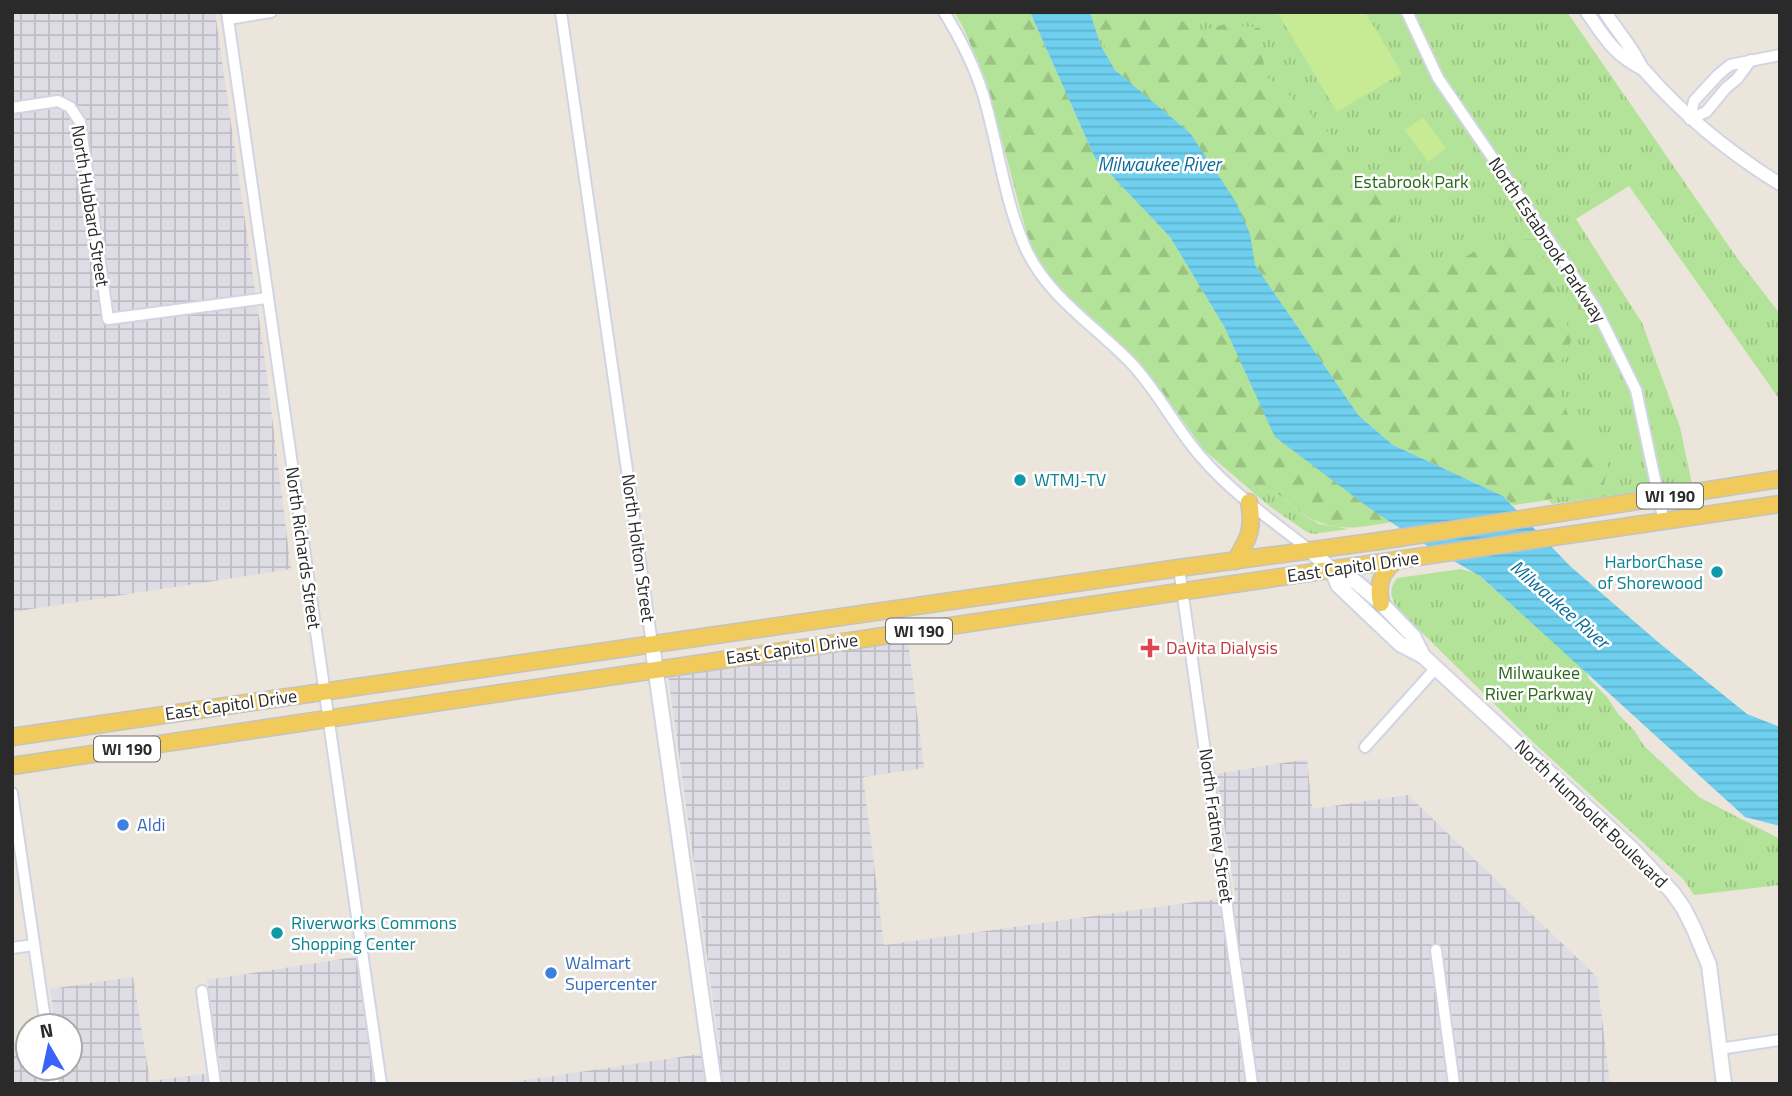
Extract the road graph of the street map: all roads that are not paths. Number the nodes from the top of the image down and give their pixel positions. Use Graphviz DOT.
graph roads {
  1 [pos="271,12"];
  2 [pos="562,12"];
  3 [pos="944,12"];
  4 [pos="1407,12"];
  5 [pos="1587,12"];
  6 [pos="1605,12"];
  7 [pos="227,15"];
  8 [pos="1780,55"];
  9 [pos="1642,68"];
  10 [pos="12,108"];
  11 [pos="1690,119"];
  12 [pos="1780,184"];
  13 [pos="267,298"];
  14 [pos="1780,479"];
  15 [pos="1660,498"];
  16 [pos="1779,501"];
  17 [pos="1249,502"];
  18 [pos="1664,522"];
  19 [pos="1311,551"];
  20 [pos="1397,560"];
  21 [pos="1236,561"];
  22 [pos="1179,568"];
  23 [pos="1332,570"];
  24 [pos="1182,592"];
  25 [pos="1381,603"];
  26 [pos="652,644"];
  27 [pos="1423,656"];
  28 [pos="1436,668"];
  29 [pos="656,670"];
  30 [pos="324,692"];
  31 [pos="327,719"];
  32 [pos="12,737"];
  33 [pos="1365,747"];
  34 [pos="12,766"];
  35 [pos="12,793"];
  36 [pos="34,945"];
  37 [pos="12,948"];
  38 [pos="1436,950"];
  39 [pos="202,991"];
  40 [pos="44,1012"];
  41 [pos="1780,1040"];
  42 [pos="1719,1049"];
  43 [pos="215,1084"];
  44 [pos="381,1084"];
  45 [pos="714,1084"];
  46 [pos="1252,1084"];
  47 [pos="1454,1084"];
  48 [pos="1724,1084"];
  1 -- 7 [label="street"];
  2 -- 26 [label="street, North Holton Street"];
  3 -- 17 [label="street, North Humboldt Boulevard"];
  4 -- 15 [label="street, North Estabrook Parkway"];
  5 -- 9 [label="street"];
  6 -- 9 [label="street"];
  7 -- 13 [label="street, North Richards Street"];
  8 -- 11 [label="street"];
  9 -- 11 [label="street"];
  10 -- 13 [label="street, North Hubbard Street"];
  11 -- 12 [label="street"];
  13 -- 30 [label="street, North Richards Street"];
  14 -- 15 [label="main road, East Capitol Drive / WI 190"];
  15 -- 18 [label="street, North Estabrook Parkway"];
  15 -- 19 [label="main road, East Capitol Drive / WI 190"];
  16 -- 18 [label="main road, East Capitol Drive / WI 190"];
  17 -- 19 [label="street, North Humboldt Boulevard"];
  17 -- 21 [label="main road"];
  18 -- 20 [label="main road, East Capitol Drive / WI 190"];
  19 -- 21 [label="main road, East Capitol Drive / WI 190"];
  19 -- 23 [label="main road, North Humboldt Boulevard"];
  20 -- 23 [label="main road, East Capitol Drive / WI 190"];
  20 -- 25 [label="main road"];
  21 -- 22 [label="main road, East Capitol Drive / WI 190"];
  22 -- 24 [label="street, North Fratney Street"];
  22 -- 26 [label="main road, East Capitol Drive / WI 190"];
  23 -- 24 [label="main road, East Capitol Drive / WI 190"];
  23 -- 25 [label="main road, North Humboldt Boulevard"];
  23 -- 27 [label="main road, North Humboldt Boulevard"];
  24 -- 29 [label="main road, East Capitol Drive / WI 190"];
  24 -- 46 [label="street, North Fratney Street"];
  25 -- 27 [label="main road, North Humboldt Boulevard"];
  26 -- 29 [label="main road, North Holton Street"];
  26 -- 30 [label="main road, East Capitol Drive / WI 190"];
  27 -- 28 [label="main road, North Humboldt Boulevard"];
  28 -- 33 [label="street"];
  28 -- 42 [label="main road, North Humboldt Boulevard"];
  29 -- 31 [label="main road, East Capitol Drive / WI 190"];
  29 -- 45 [label="main road, North Holton Street"];
  30 -- 31 [label="street, North Richards Street"];
  30 -- 32 [label="main road, East Capitol Drive / WI 190"];
  31 -- 34 [label="main road, East Capitol Drive / WI 190"];
  31 -- 44 [label="street, North Richards Street"];
  35 -- 36 [label="street"];
  36 -- 37 [label="street"];
  36 -- 40 [label="street"];
  38 -- 47 [label="street"];
  39 -- 43 [label="street"];
  41 -- 42 [label="street"];
  42 -- 48 [label="main road, North Humboldt Boulevard"];
}
